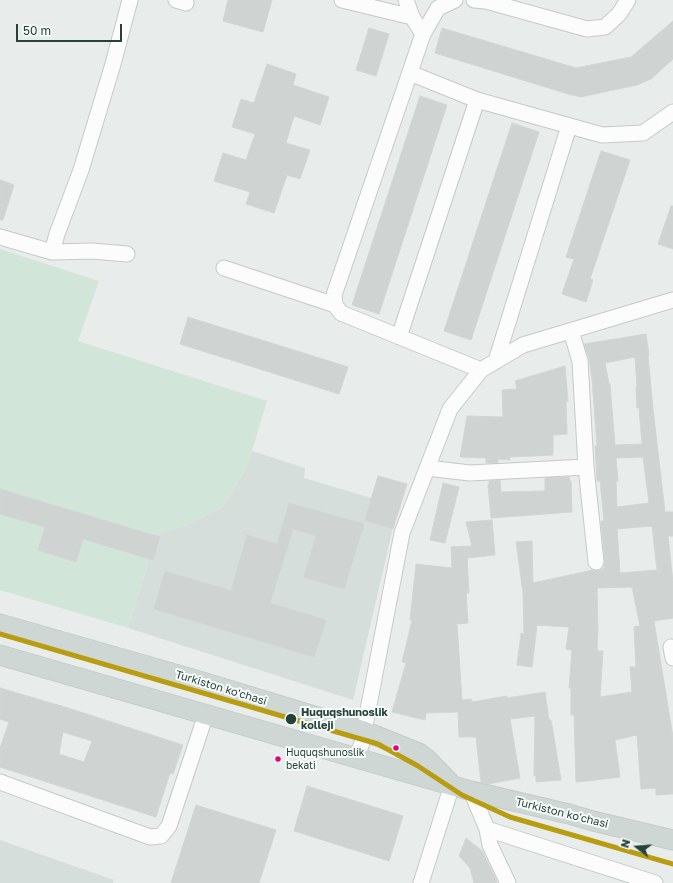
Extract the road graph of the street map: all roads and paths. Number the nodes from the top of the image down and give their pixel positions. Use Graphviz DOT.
graph roads {
  1 [pos="130,0"];
  2 [pos="342,0"];
  3 [pos="406,0"];
  4 [pos="455,0"];
  5 [pos="474,0"];
  6 [pos="628,0"];
  7 [pos="412,17"];
  8 [pos="423,34"];
  9 [pos="410,73"];
  10 [pos="477,100"];
  11 [pos="673,112"];
  12 [pos="569,126"];
  13 [pos="0,237"];
  14 [pos="52,252"];
  15 [pos="127,254"];
  16 [pos="224,268"];
  17 [pos="673,300"];
  18 [pos="335,305"];
  19 [pos="571,331"];
  20 [pos="399,336"];
  21 [pos="496,361"];
  22 [pos="481,370"];
  23 [pos="586,466"];
  24 [pos="427,468"];
  25 [pos="596,562"];
  26 [pos="0,624"];
  27 [pos="0,655"];
  28 [pos="206,714"];
  29 [pos="364,732"];
  30 [pos="357,758"];
  31 [pos="0,782"];
  32 [pos="452,785"];
  33 [pos="471,791"];
  34 [pos="487,828"];
  35 [pos="673,840"];
  36 [pos="421,883"];
  37 [pos="508,883"];
  38 [pos="655,883"];
  1 -- 14 [label="street"];
  2 -- 7 [label="street"];
  3 -- 7 [label="street"];
  4 -- 8 [label="street"];
  5 -- 6 [label="street"];
  7 -- 8 [label="street"];
  8 -- 9 [label="street"];
  9 -- 10 [label="street"];
  9 -- 18 [label="street"];
  10 -- 12 [label="street"];
  10 -- 20 [label="street"];
  11 -- 12 [label="street"];
  12 -- 21 [label="street"];
  13 -- 14 [label="street"];
  14 -- 15 [label="street"];
  16 -- 18 [label="street"];
  17 -- 19 [label="street"];
  18 -- 20 [label="street"];
  19 -- 21 [label="street"];
  19 -- 23 [label="street"];
  20 -- 22 [label="street"];
  21 -- 22 [label="street"];
  22 -- 24 [label="street"];
  23 -- 24 [label="street"];
  23 -- 25 [label="street"];
  24 -- 29 [label="street"];
  26 -- 29 [label="main road, Turkiston ko'chasi"];
  27 -- 28 [label="main road, Turkiston ko'chasi"];
  28 -- 30 [label="main road, Turkiston ko'chasi"];
  28 -- 31 [label="street"];
  29 -- 30 [label="street"];
  29 -- 32 [label="main road, Turkiston ko'chasi"];
  30 -- 32 [label="main road, Turkiston ko'chasi"];
  32 -- 33 [label="main road, Turkiston ko'chasi"];
  32 -- 36 [label="street"];
  33 -- 34 [label="street"];
  33 -- 35 [label="main road, Turkiston ko'chasi"];
  34 -- 37 [label="street"];
  34 -- 38 [label="street"];
}
